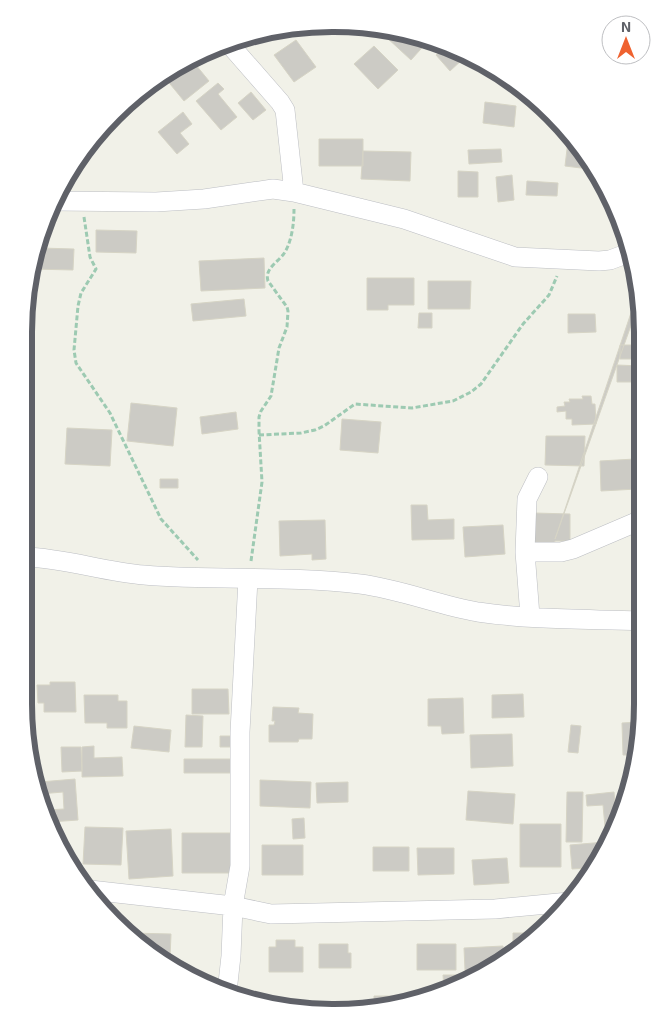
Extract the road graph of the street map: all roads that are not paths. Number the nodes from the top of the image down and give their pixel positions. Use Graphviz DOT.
graph roads {
  1 [pos="234,49"];
  2 [pos="294,192"];
  3 [pos="63,201"];
  4 [pos="623,255"];
  5 [pos="538,478"];
  6 [pos="634,523"];
  7 [pos="525,552"];
  8 [pos="32,558"];
  9 [pos="248,579"];
  10 [pos="530,616"];
  11 [pos="634,620"];
  12 [pos="99,891"];
  13 [pos="557,903"];
  14 [pos="233,906"];
  15 [pos="228,985"];
  1 -- 2 [label="street"];
  2 -- 3 [label="street"];
  2 -- 4 [label="street"];
  5 -- 7 [label="street"];
  6 -- 7 [label="street"];
  7 -- 10 [label="street"];
  8 -- 9 [label="street"];
  9 -- 10 [label="street"];
  9 -- 14 [label="street"];
  10 -- 11 [label="street"];
  12 -- 14 [label="street"];
  13 -- 14 [label="street"];
  14 -- 15 [label="street"];
}
